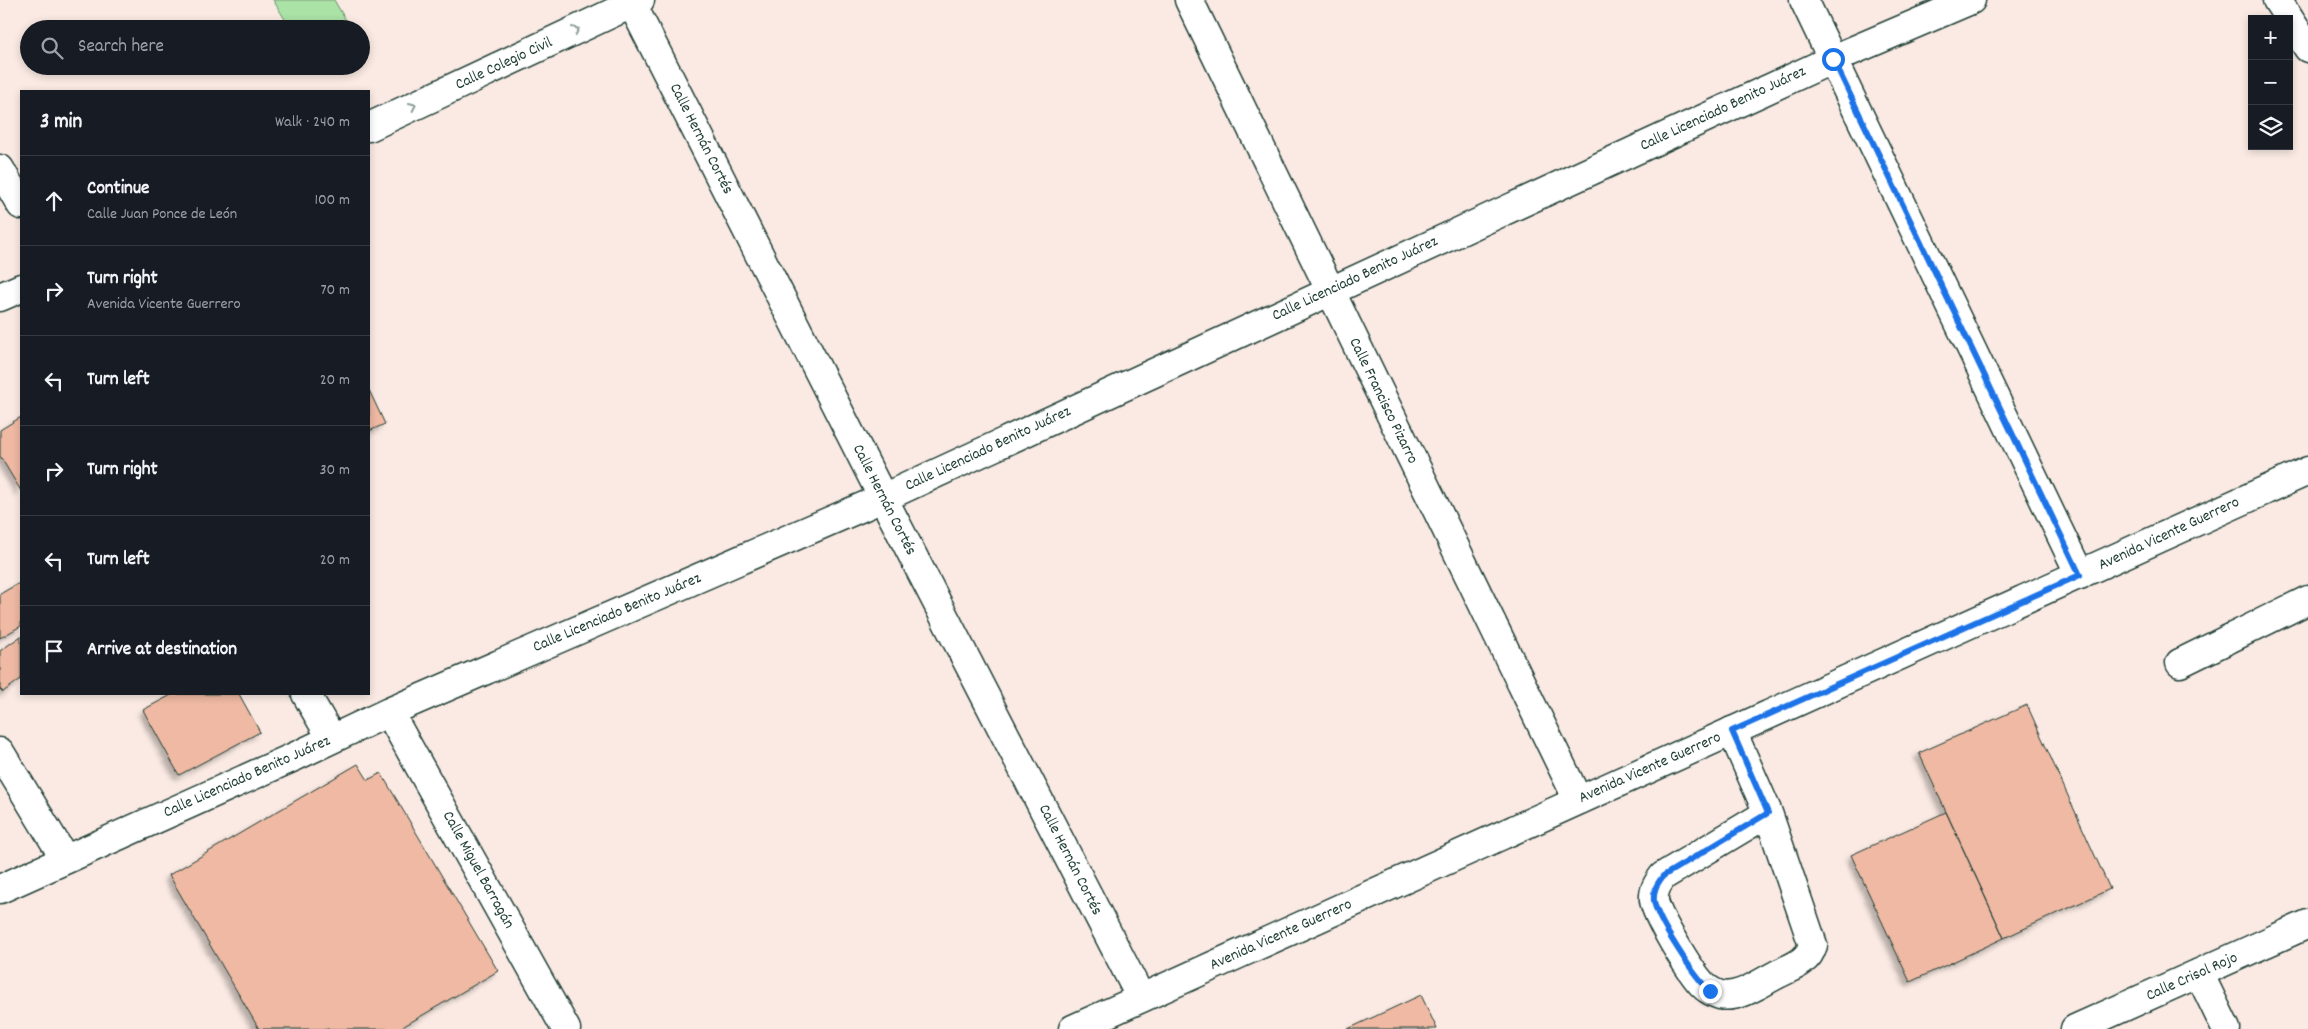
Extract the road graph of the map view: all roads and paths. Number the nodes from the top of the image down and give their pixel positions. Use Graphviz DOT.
graph roads {
  1 [pos="1189,0"];
  2 [pos="1804,0"];
  3 [pos="1971,0"];
  4 [pos="2277,0"];
  5 [pos="634,1"];
  6 [pos="2308,48"];
  7 [pos="1833,59"];
  8 [pos="370,127"];
  9 [pos="0,169"];
  10 [pos="20,203"];
  11 [pos="20,288"];
  12 [pos="1329,291"];
  13 [pos="0,297"];
  14 [pos="2308,470"];
  15 [pos="883,498"];
  16 [pos="2080,575"];
  17 [pos="2308,600"];
  18 [pos="2180,663"];
  19 [pos="307,695"];
  20 [pos="388,712"];
  21 [pos="1732,731"];
  22 [pos="332,739"];
  23 [pos="0,752"];
  24 [pos="1578,800"];
  25 [pos="1768,813"];
  26 [pos="65,859"];
  27 [pos="0,889"];
  28 [pos="2308,924"];
  29 [pos="2199,974"];
  30 [pos="1141,998"];
  31 [pos="566,1029"];
  32 [pos="1073,1029"];
  33 [pos="2075,1029"];
  34 [pos="2226,1029"];
  1 -- 12 [label="street, Calle Francisco Pizarro"];
  2 -- 7 [label="street"];
  3 -- 7 [label="street, Calle Licenciado Benito Juárez"];
  4 -- 6 [label="street"];
  8 -- 5 [label="street, Calle Colegio Civil, one-way"];
  5 -- 15 [label="street, Calle Hernán Cortés"];
  7 -- 12 [label="street, Calle Licenciado Benito Juárez"];
  7 -- 16 [label="street"];
  9 -- 10 [label="street"];
  11 -- 13 [label="street"];
  12 -- 15 [label="street, Calle Licenciado Benito Juárez"];
  12 -- 24 [label="street, Calle Francisco Pizarro"];
  14 -- 16 [label="street, Avenida Vicente Guerrero"];
  15 -- 20 [label="street, Calle Licenciado Benito Juárez"];
  15 -- 30 [label="street, Calle Hernán Cortés"];
  16 -- 21 [label="street, Avenida Vicente Guerrero"];
  17 -- 18 [label="street"];
  19 -- 22 [label="street"];
  20 -- 22 [label="street, Calle Licenciado Benito Juárez"];
  20 -- 31 [label="street, Calle Miguel Barragán"];
  21 -- 24 [label="street, Avenida Vicente Guerrero"];
  21 -- 25 [label="street"];
  22 -- 26 [label="street, Calle Licenciado Benito Juárez"];
  23 -- 26 [label="street"];
  24 -- 30 [label="street, Avenida Vicente Guerrero"];
  25 -- 25 [label="street"];
  26 -- 27 [label="street, Calle Licenciado Benito Juárez"];
  28 -- 29 [label="street, Calle Crisol Rojo"];
  29 -- 33 [label="street, Calle Crisol Rojo"];
  29 -- 34 [label="street"];
  30 -- 32 [label="street, Avenida Vicente Guerrero"];
}
